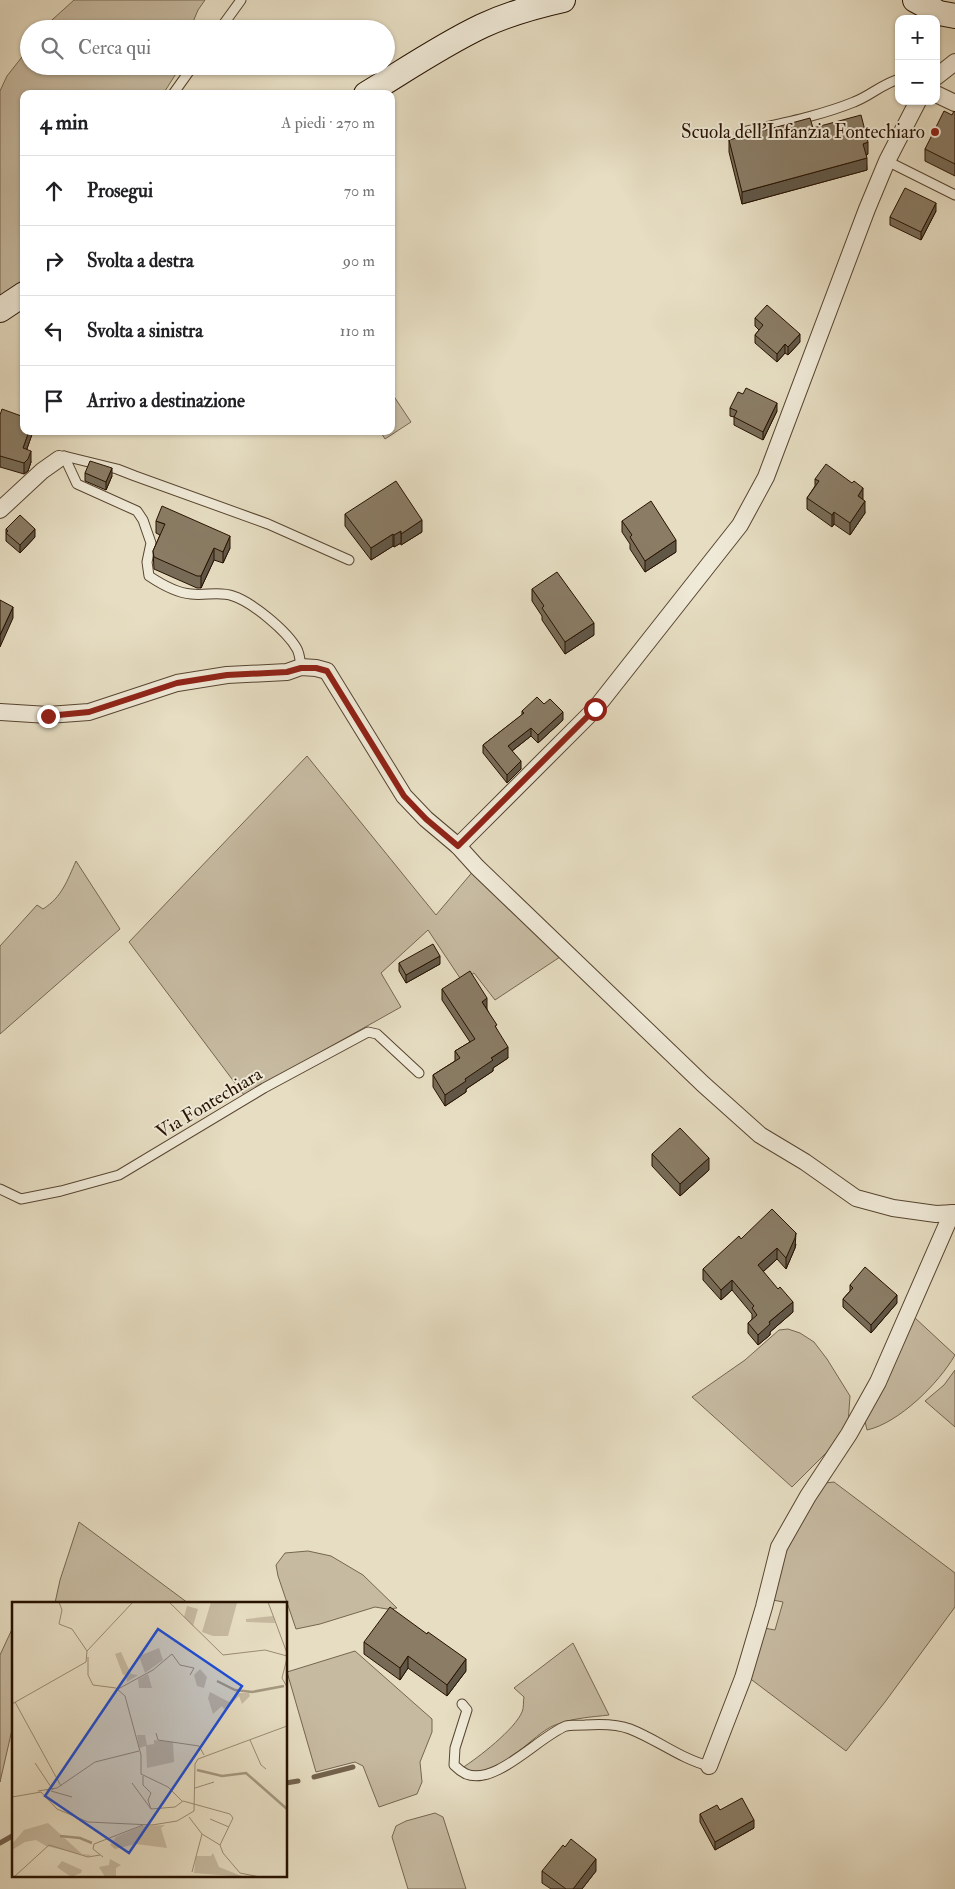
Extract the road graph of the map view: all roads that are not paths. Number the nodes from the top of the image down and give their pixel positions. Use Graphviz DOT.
graph roads {
  1 [pos="241,0"];
  2 [pos="563,0"];
  3 [pos="915,0"];
  4 [pos="955,16"];
  5 [pos="227,20"];
  6 [pos="955,62"];
  7 [pos="940,74"];
  8 [pos="186,75"];
  9 [pos="895,80"];
  10 [pos="175,90"];
  11 [pos="373,90"];
  12 [pos="940,96"];
  13 [pos="955,102"];
  14 [pos="916,105"];
  15 [pos="739,134"];
  16 [pos="887,161"];
  17 [pos="955,195"];
  18 [pos="20,297"];
  19 [pos="0,310"];
  20 [pos="62,458"];
  21 [pos="0,510"];
  22 [pos="349,560"];
  23 [pos="301,668"];
  24 [pos="0,712"];
  25 [pos="458,846"];
  26 [pos="418,1073"];
  27 [pos="0,1189"];
  28 [pos="953,1213"];
  29 [pos="462,1704"];
  30 [pos="710,1766"];
  1 -- 5 [label="lane"];
  2 -- 11 [label="main road"];
  3 -- 4 [label="main road"];
  6 -- 7 [label="street"];
  8 -- 10 [label="lane"];
  9 -- 15 [label="lane"];
  12 -- 13 [label="street"];
  14 -- 16 [label="street"];
  16 -- 17 [label="lane"];
  16 -- 25 [label="street"];
  18 -- 19 [label="main road"];
  20 -- 21 [label="street"];
  20 -- 22 [label="lane"];
  20 -- 23 [label="lane"];
  23 -- 24 [label="street"];
  23 -- 25 [label="street"];
  25 -- 28 [label="street"];
  26 -- 27 [label="lane, Via Fontechiara"];
  28 -- 30 [label="street"];
  29 -- 30 [label="lane"];
}
